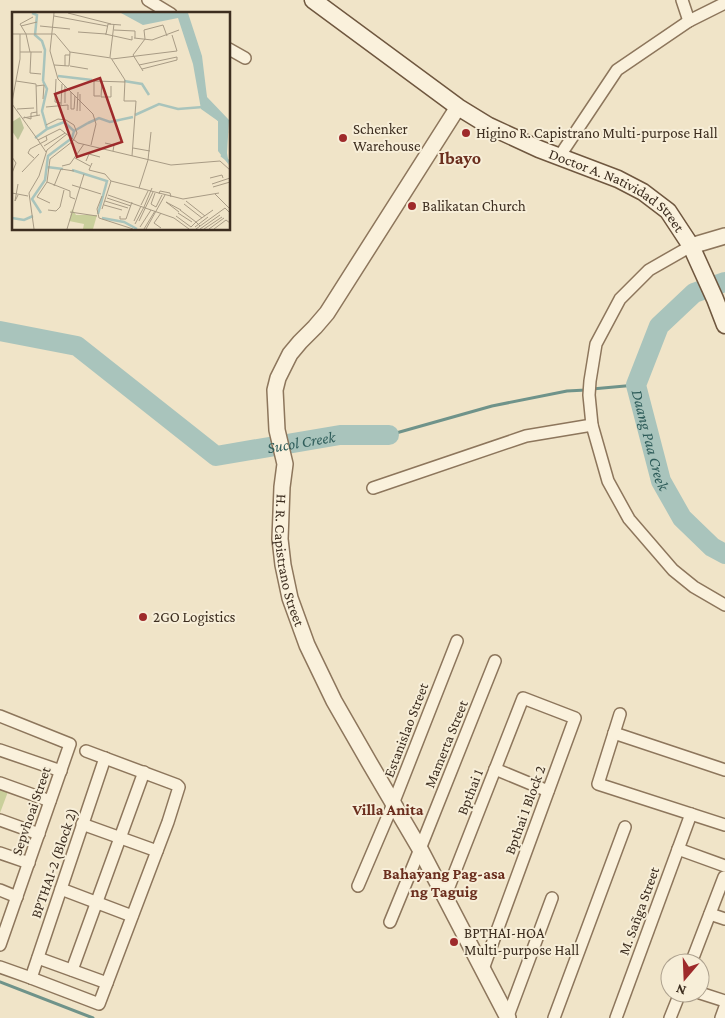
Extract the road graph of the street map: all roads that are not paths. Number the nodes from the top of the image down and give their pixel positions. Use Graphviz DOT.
graph roads {
  1 [pos="148,0"];
  2 [pos="313,0"];
  3 [pos="682,0"];
  4 [pos="725,3"];
  5 [pos="168,12"];
  6 [pos="689,22"];
  7 [pos="230,50"];
  8 [pos="245,58"];
  9 [pos="458,107"];
  10 [pos="559,157"];
  11 [pos="725,236"];
  12 [pos="691,246"];
  13 [pos="725,325"];
  14 [pos="592,426"];
  15 [pos="373,488"];
  16 [pos="725,605"];
  17 [pos="457,641"];
  18 [pos="495,660"];
  19 [pos="620,714"];
  20 [pos="0,716"];
  21 [pos="575,718"];
  22 [pos="614,733"];
  23 [pos="0,750"];
  24 [pos="86,751"];
  25 [pos="105,758"];
  26 [pos="495,769"];
  27 [pos="725,770"];
  28 [pos="61,771"];
  29 [pos="144,772"];
  30 [pos="0,782"];
  31 [pos="548,791"];
  32 [pos="50,801"];
  33 [pos="393,804"];
  34 [pos="691,814"];
  35 [pos="0,820"];
  36 [pos="82,824"];
  37 [pos="725,825"];
  38 [pos="625,827"];
  39 [pos="39,834"];
  40 [pos="120,838"];
  41 [pos="420,849"];
  42 [pos="678,849"];
  43 [pos="157,851"];
  44 [pos="0,853"];
  45 [pos="29,863"];
  46 [pos="725,874"];
  47 [pos="358,886"];
  48 [pos="60,889"];
  49 [pos="0,890"];
  50 [pos="17,897"];
  51 [pos="445,897"];
  52 [pos="552,898"];
  53 [pos="96,903"];
  54 [pos="710,914"];
  55 [pos="132,916"];
  56 [pos="725,919"];
  57 [pos="390,922"];
  58 [pos="0,945"];
  59 [pos="695,953"];
  60 [pos="38,958"];
  61 [pos="0,967"];
  62 [pos="483,969"];
  63 [pos="72,970"];
  64 [pos="31,978"];
  65 [pos="107,983"];
  66 [pos="710,996"];
  67 [pos="725,1001"];
  68 [pos="676,1003"];
  69 [pos="725,1007"];
  70 [pos="508,1017"];
  71 [pos="554,1018"];
  72 [pos="616,1018"];
  73 [pos="670,1018"];
  74 [pos="721,1018"];
  1 -- 5 [label="street"];
  2 -- 9 [label="main road, Doctor A. Natividad Street"];
  3 -- 6 [label="street"];
  4 -- 6 [label="street"];
  6 -- 10 [label="street"];
  7 -- 8 [label="street"];
  9 -- 10 [label="main road, Doctor A. Natividad Street"];
  9 -- 33 [label="street, H. R. Capistrano Street"];
  10 -- 12 [label="main road, Doctor A. Natividad Street"];
  11 -- 12 [label="street"];
  12 -- 13 [label="main road, Doctor A. Natividad Street"];
  12 -- 14 [label="street"];
  14 -- 15 [label="street"];
  14 -- 16 [label="street"];
  17 -- 33 [label="street, Estanislao Street"];
  18 -- 41 [label="street, Mamerta Street"];
  19 -- 22 [label="street"];
  20 -- 28 [label="street, Sepvhoai Street"];
  21 -- 26 [label="street, Bpthai 1"];
  21 -- 31 [label="street, Bpthai 1 Block 2"];
  22 -- 27 [label="street"];
  22 -- 34 [label="street"];
  23 -- 28 [label="street"];
  24 -- 25 [label="street"];
  25 -- 29 [label="street"];
  25 -- 36 [label="street, BPTHAI-2 (Block 2)"];
  26 -- 31 [label="street"];
  26 -- 51 [label="street, Bpthai 1"];
  28 -- 32 [label="street, Sepvhoai Street"];
  29 -- 40 [label="street"];
  29 -- 43 [label="street"];
  30 -- 32 [label="street"];
  31 -- 62 [label="street, Bpthai 1 Block 2"];
  32 -- 39 [label="street, Sepvhoai Street"];
  33 -- 41 [label="street, H. R. Capistrano Street"];
  33 -- 47 [label="street, Estanislao Street"];
  34 -- 37 [label="street"];
  34 -- 42 [label="street, M. Sañga Street"];
  35 -- 39 [label="street"];
  36 -- 40 [label="street"];
  36 -- 48 [label="street, BPTHAI-2 (Block 2)"];
  38 -- 71 [label="street"];
  39 -- 45 [label="street, Sepvhoai Street"];
  40 -- 43 [label="street"];
  40 -- 53 [label="street"];
  41 -- 51 [label="street, H. R. Capistrano Street"];
  41 -- 57 [label="street, Mamerta Street"];
  42 -- 46 [label="street"];
  42 -- 72 [label="street, M. Sañga Street"];
  43 -- 55 [label="street"];
  44 -- 45 [label="street"];
  45 -- 50 [label="street, Sepvhoai Street"];
  46 -- 54 [label="street"];
  48 -- 53 [label="street"];
  48 -- 60 [label="street, BPTHAI-2 (Block 2)"];
  49 -- 50 [label="street"];
  50 -- 58 [label="street, Sepvhoai Street"];
  51 -- 62 [label="street, H. R. Capistrano Street"];
  52 -- 70 [label="street"];
  53 -- 55 [label="street"];
  53 -- 63 [label="street"];
  54 -- 56 [label="street"];
  54 -- 59 [label="street"];
  55 -- 65 [label="street"];
  60 -- 63 [label="street"];
  60 -- 64 [label="street, BPTHAI-2 (Block 2)"];
  61 -- 64 [label="street"];
  62 -- 70 [label="street, H. R. Capistrano Street"];
  63 -- 65 [label="street"];
  64 -- 65 [label="street"];
  66 -- 67 [label="street"];
  68 -- 73 [label="street"];
  69 -- 74 [label="street"];
}
